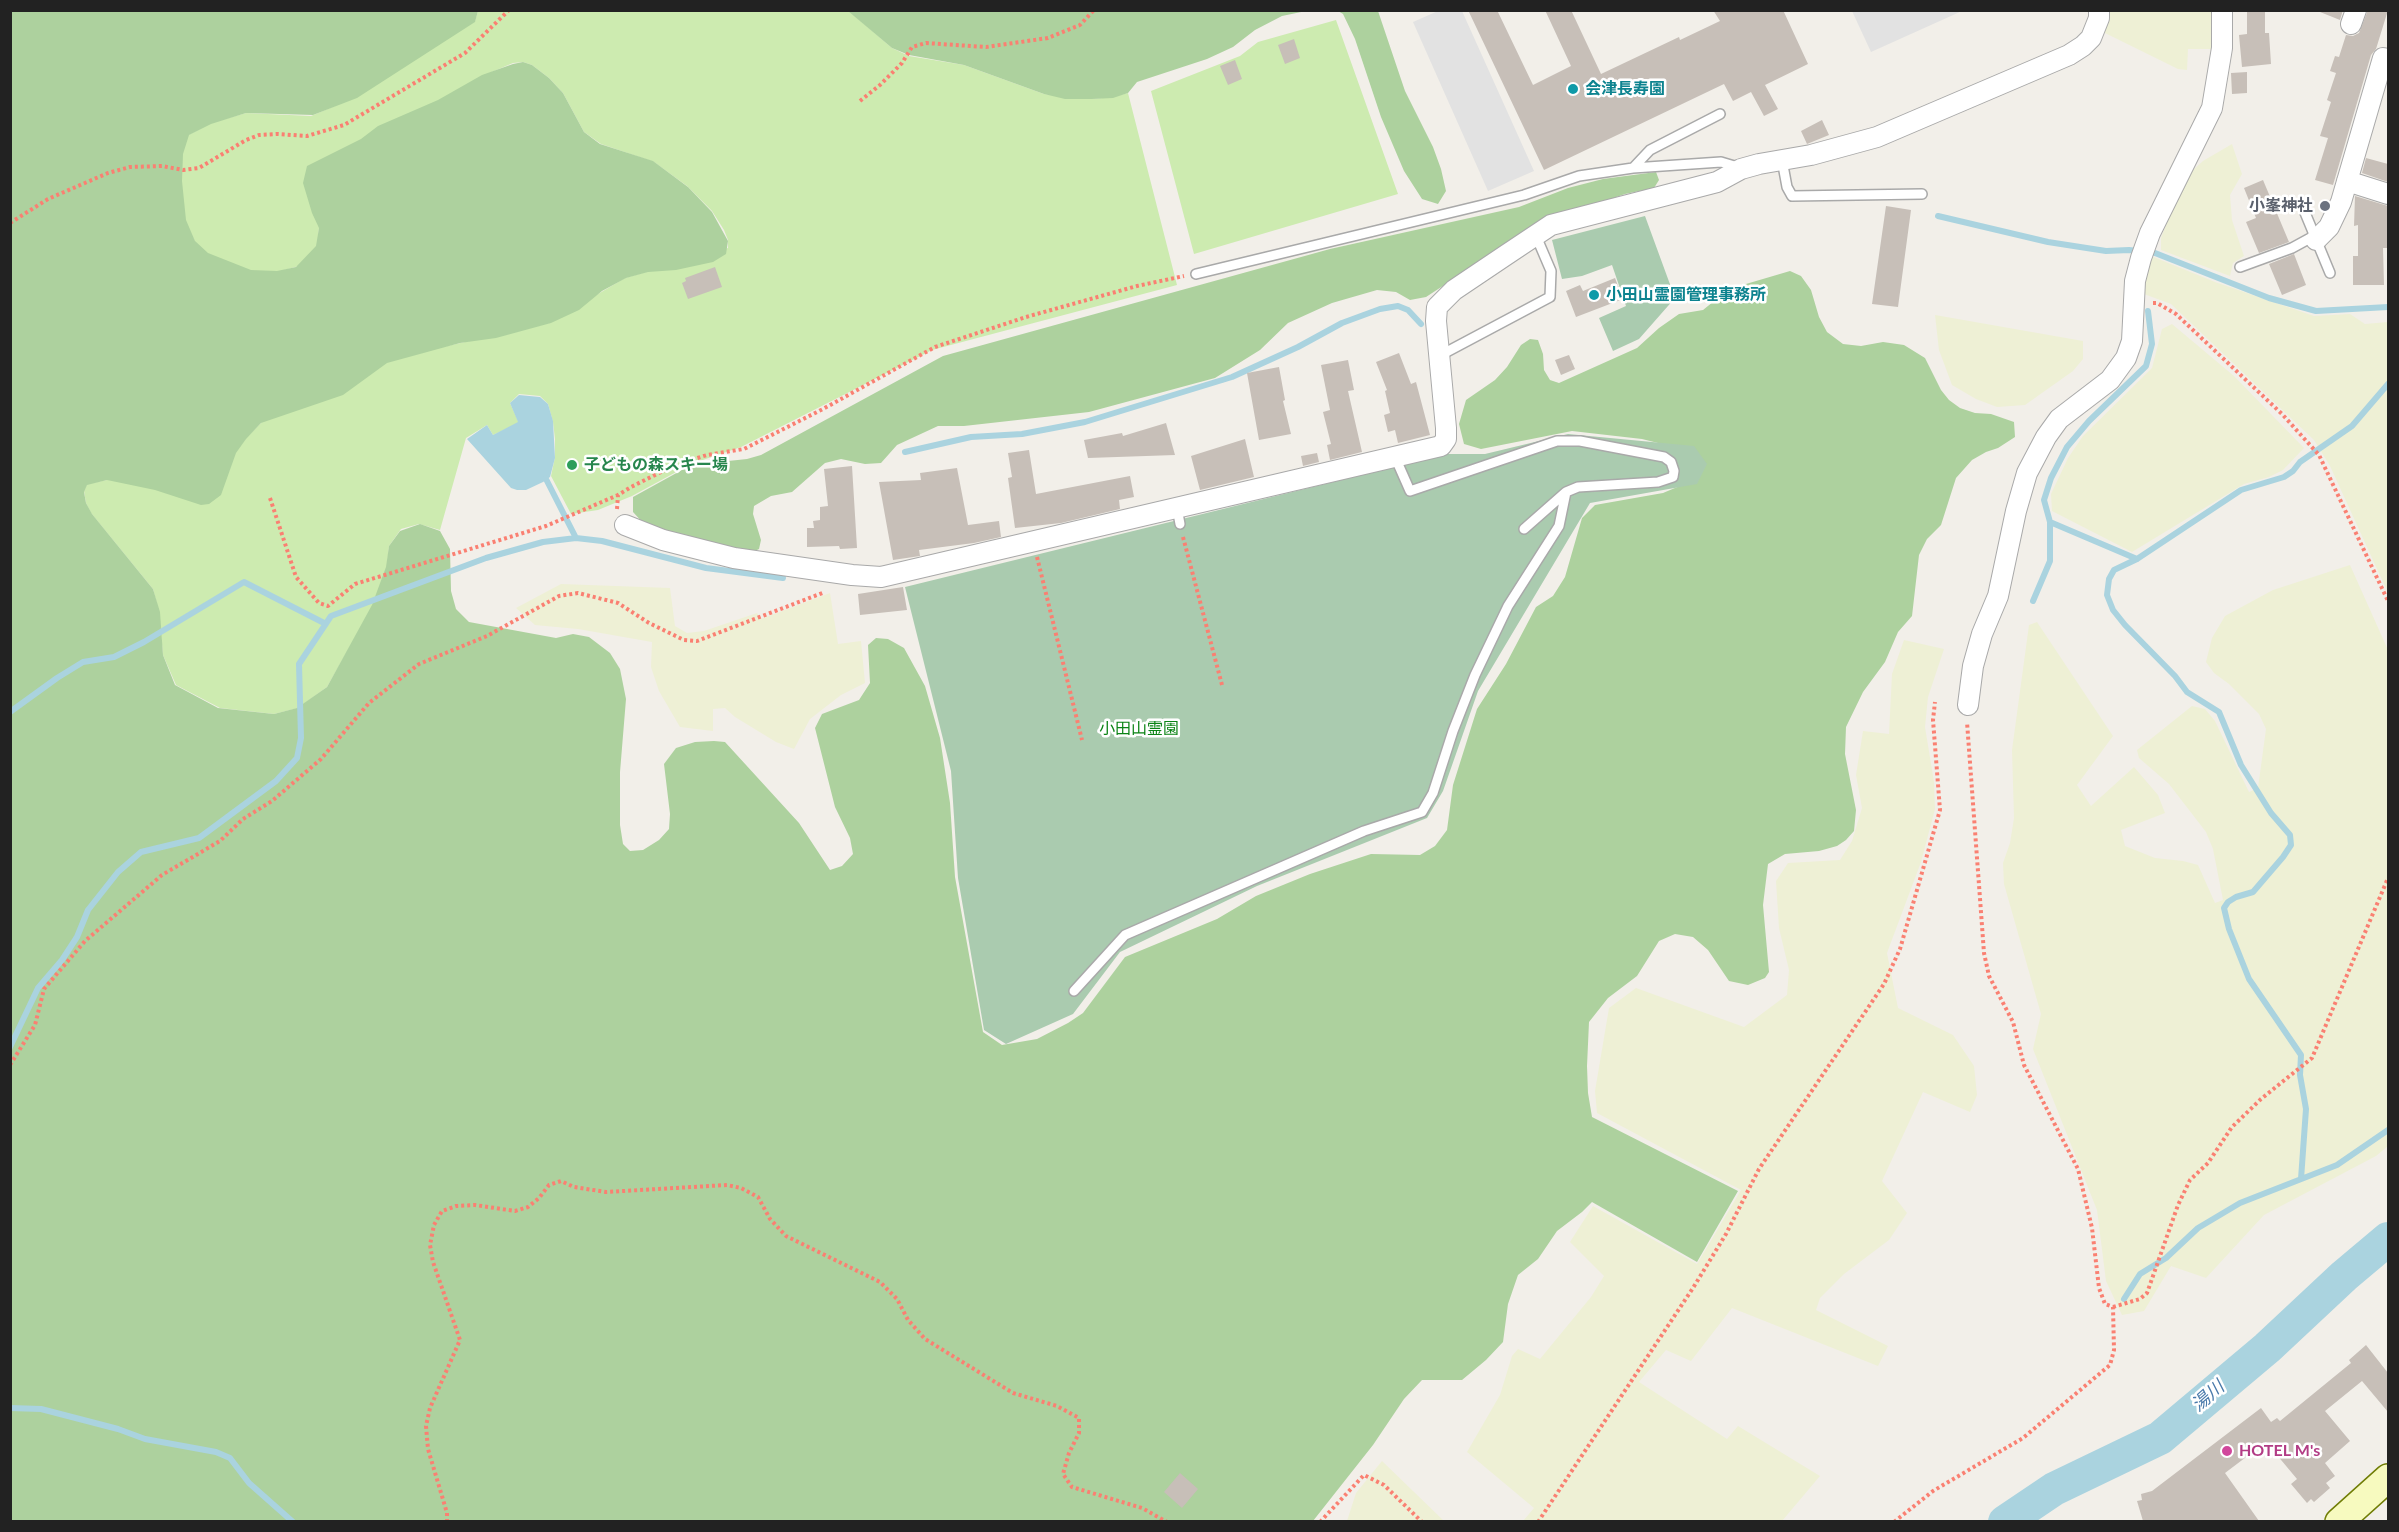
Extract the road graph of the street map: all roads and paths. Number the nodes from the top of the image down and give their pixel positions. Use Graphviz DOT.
graph roads {
  1 [pos="508,10"];
  2 [pos="1094,10"];
  3 [pos="2099,10"];
  4 [pos="2222,10"];
  5 [pos="2388,59"];
  6 [pos="860,101"];
  7 [pos="1720,114"];
  8 [pos="1782,160"];
  9 [pos="1634,168"];
  10 [pos="1741,169"];
  11 [pos="2347,181"];
  12 [pos="1922,194"];
  13 [pos="2388,194"];
  14 [pos="2301,203"];
  15 [pos="10,223"];
  16 [pos="1536,236"];
  17 [pos="2315,238"];
  18 [pos="2240,267"];
  19 [pos="2330,273"];
  20 [pos="1196,274"];
  21 [pos="2134,304"];
  22 [pos="1439,356"];
  23 [pos="1395,457"];
  24 [pos="1566,492"];
  25 [pos="618,495"];
  26 [pos="270,498"];
  27 [pos="1178,516"];
  28 [pos="625,525"];
  29 [pos="1524,529"];
  30 [pos="1034,547"];
  31 [pos="852,575"];
  32 [pos="2388,601"];
  33 [pos="1222,685"];
  34 [pos="1935,702"];
  35 [pos="1968,705"];
  36 [pos="1082,740"];
  37 [pos="2388,878"];
  38 [pos="1074,991"];
  39 [pos="10,1065"];
  40 [pos="2113,1307"];
  41 [pos="2388,1478"];
  42 [pos="447,1521"];
  43 [pos="1167,1521"];
  44 [pos="1320,1521"];
  45 [pos="1422,1521"];
  46 [pos="1538,1521"];
  47 [pos="1894,1521"];
  48 [pos="2339,1521"];
  1 -- 15 [label="path"];
  2 -- 6 [label="path"];
  3 -- 8 [label="street"];
  4 -- 21 [label="street"];
  5 -- 11 [label="street"];
  7 -- 9 [label="lane"];
  8 -- 10 [label="street"];
  8 -- 12 [label="lane"];
  9 -- 10 [label="lane"];
  9 -- 20 [label="lane"];
  10 -- 16 [label="street"];
  11 -- 13 [label="street"];
  11 -- 17 [label="street"];
  14 -- 17 [label="lane"];
  16 -- 22 [label="street"];
  16 -- 22 [label="lane"];
  17 -- 18 [label="lane"];
  17 -- 19 [label="lane"];
  20 -- 25 [label="path"];
  21 -- 32 [label="path"];
  21 -- 35 [label="street"];
  22 -- 23 [label="street"];
  23 -- 24 [label="lane"];
  23 -- 27 [label="street"];
  24 -- 29 [label="lane"];
  24 -- 38 [label="lane"];
  25 -- 26 [label="path"];
  25 -- 28 [label="path"];
  27 -- 30 [label="street"];
  27 -- 33 [label="path"];
  28 -- 31 [label="street"];
  30 -- 31 [label="street"];
  30 -- 36 [label="path"];
  31 -- 39 [label="path"];
  34 -- 46 [label="path"];
  35 -- 40 [label="path"];
  37 -- 40 [label="path"];
  40 -- 47 [label="path"];
  41 -- 48 [label="main road"];
  42 -- 43 [label="path"];
  44 -- 45 [label="path"];
}
